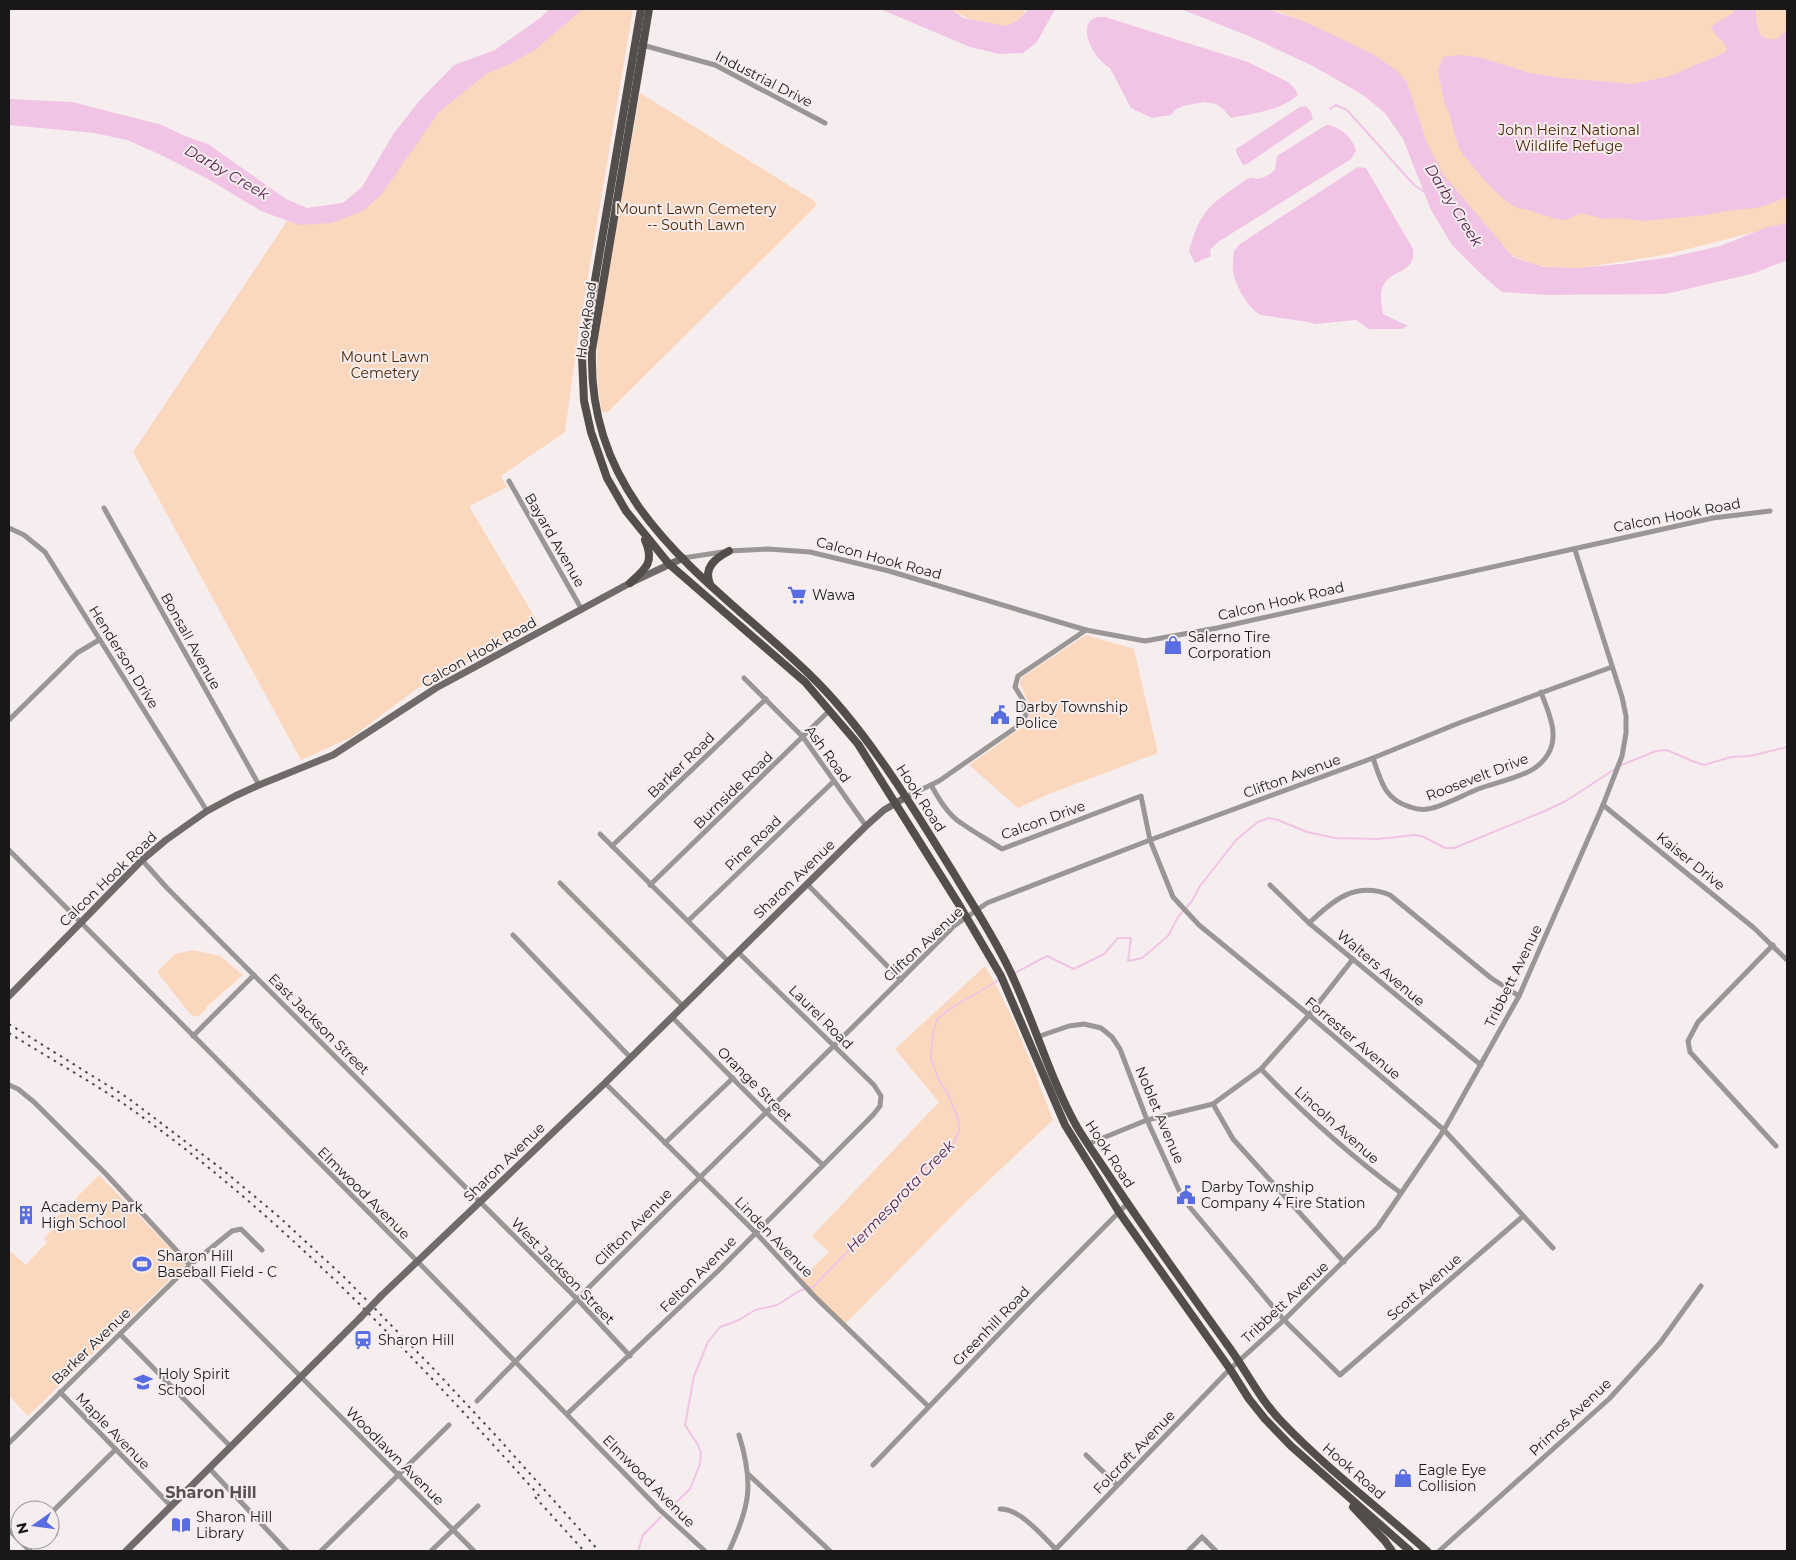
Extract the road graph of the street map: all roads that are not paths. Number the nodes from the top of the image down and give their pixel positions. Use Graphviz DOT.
graph roads {
  1 [pos="641,9"];
  2 [pos="650,9"];
  3 [pos="635,43"];
  4 [pos="644,46"];
  5 [pos="825,122"];
  6 [pos="509,482"];
  7 [pos="104,508"];
  8 [pos="1770,511"];
  9 [pos="636,525"];
  10 [pos="9,528"];
  11 [pos="1575,550"];
  12 [pos="728,551"];
  13 [pos="683,558"];
  14 [pos="668,564"];
  15 [pos="630,583"];
  16 [pos="710,584"];
  17 [pos="582,610"];
  18 [pos="1086,630"];
  19 [pos="99,640"];
  20 [pos="1612,667"];
  21 [pos="744,678"];
  22 [pos="1541,692"];
  23 [pos="766,699"];
  24 [pos="830,710"];
  25 [pos="9,720"];
  26 [pos="803,737"];
  27 [pos="1374,758"];
  28 [pos="834,781"];
  29 [pos="259,785"];
  30 [pos="931,785"];
  31 [pos="906,797"];
  32 [pos="894,804"];
  33 [pos="1603,805"];
  34 [pos="207,811"];
  35 [pos="866,826"];
  36 [pos="600,834"];
  37 [pos="1150,840"];
  38 [pos="612,846"];
  39 [pos="9,850"];
  40 [pos="142,860"];
  41 [pos="560,883"];
  42 [pos="807,884"];
  43 [pos="650,885"];
  44 [pos="1270,885"];
  45 [pos="976,910"];
  46 [pos="966,917"];
  47 [pos="688,921"];
  48 [pos="80,922"];
  49 [pos="1310,923"];
  50 [pos="514,935"];
  51 [pos="1773,946"];
  52 [pos="738,952"];
  53 [pos="1353,959"];
  54 [pos="1787,960"];
  55 [pos="728,961"];
  56 [pos="254,975"];
  57 [pos="900,980"];
  58 [pos="9,996"];
  59 [pos="1519,996"];
  60 [pos="683,1006"];
  61 [pos="1309,1015"];
  62 [pos="672,1017"];
  63 [pos="193,1036"];
  64 [pos="1037,1038"];
  65 [pos="834,1046"];
  66 [pos="630,1056"];
  67 [pos="1481,1065"];
  68 [pos="1261,1069"];
  69 [pos="733,1078"];
  70 [pos="605,1083"];
  71 [pos="9,1085"];
  72 [pos="881,1102"];
  73 [pos="1212,1104"];
  74 [pos="767,1113"];
  75 [pos="1147,1120"];
  76 [pos="1444,1130"];
  77 [pos="665,1143"];
  78 [pos="1088,1144"];
  79 [pos="1776,1146"];
  80 [pos="823,1165"];
  81 [pos="700,1177"];
  82 [pos="1401,1193"];
  83 [pos="480,1202"];
  84 [pos="1127,1204"];
  85 [pos="1119,1212"];
  86 [pos="1522,1216"];
  87 [pos="756,1233"];
  88 [pos="1553,1248"];
  89 [pos="262,1250"];
  90 [pos="416,1261"];
  91 [pos="1344,1262"];
  92 [pos="190,1266"];
  93 [pos="1701,1286"];
  94 [pos="577,1299"];
  95 [pos="1284,1320"];
  96 [pos="120,1334"];
  97 [pos="630,1356"];
  98 [pos="515,1361"];
  99 [pos="1239,1361"];
  100 [pos="1230,1369"];
  101 [pos="1340,1375"];
  102 [pos="300,1378"];
  103 [pos="60,1392"];
  104 [pos="477,1400"];
  105 [pos="928,1406"];
  106 [pos="567,1414"];
  107 [pos="449,1425"];
  108 [pos="739,1435"];
  109 [pos="9,1443"];
  110 [pos="231,1447"];
  111 [pos="115,1450"];
  112 [pos="1086,1455"];
  113 [pos="872,1465"];
  114 [pos="209,1468"];
  115 [pos="748,1474"];
  116 [pos="398,1475"];
  117 [pos="1117,1485"];
  118 [pos="1345,1494"];
  119 [pos="60,1504"];
  120 [pos="171,1506"];
  121 [pos="478,1506"];
  122 [pos="1000,1509"];
  123 [pos="453,1530"];
  124 [pos="1055,1550"];
  125 [pos="126,1551"];
  126 [pos="288,1551"];
  127 [pos="321,1551"];
  128 [pos="431,1551"];
  129 [pos="474,1551"];
  130 [pos="705,1551"];
  131 [pos="729,1551"];
  132 [pos="830,1551"];
  133 [pos="1188,1551"];
  134 [pos="1216,1551"];
  135 [pos="1392,1551"];
  136 [pos="1410,1551"];
  137 [pos="1427,1551"];
  138 [pos="1439,1551"];
  1 -- 3 [label="main road, Hook Road"];
  2 -- 4 [label="main road, Hook Road"];
  3 -- 4 [label="street, Industrial Drive"];
  3 -- 9 [label="main road, Hook Road"];
  4 -- 5 [label="street, Industrial Drive"];
  4 -- 13 [label="main road, Hook Road"];
  6 -- 17 [label="street, Bayard Avenue"];
  7 -- 29 [label="street, Bonsall Avenue"];
  8 -- 11 [label="street, Calcon Hook Road"];
  9 -- 14 [label="main road, Hook Road"];
  9 -- 15 [label="main road"];
  10 -- 19 [label="street, Henderson Drive"];
  11 -- 18 [label="street, Calcon Hook Road"];
  11 -- 20 [label="street, Tribbett Avenue"];
  12 -- 13 [label="street, Calcon Hook Road"];
  12 -- 16 [label="main road"];
  12 -- 18 [label="street, Calcon Hook Road"];
  13 -- 14 [label="street, Calcon Hook Road"];
  13 -- 16 [label="main road, Hook Road"];
  14 -- 15 [label="street, Calcon Hook Road"];
  14 -- 24 [label="main road, Hook Road"];
  15 -- 17 [label="street, Calcon Hook Road"];
  16 -- 31 [label="main road, Hook Road"];
  17 -- 29 [label="street, Calcon Hook Road"];
  18 -- 30 [label="street"];
  19 -- 25 [label="street"];
  19 -- 34 [label="street, Henderson Drive"];
  20 -- 22 [label="street, Clifton Avenue"];
  20 -- 33 [label="street, Tribbett Avenue"];
  21 -- 23 [label="street, Ash Road"];
  22 -- 27 [label="street, Clifton Avenue"];
  22 -- 27 [label="street, Roosevelt Drive"];
  23 -- 26 [label="street, Ash Road"];
  23 -- 38 [label="street, Barker Road"];
  24 -- 26 [label="street, Burnside Road"];
  24 -- 32 [label="main road, Hook Road"];
  26 -- 28 [label="street, Ash Road"];
  26 -- 43 [label="street, Burnside Road"];
  27 -- 37 [label="street, Clifton Avenue"];
  28 -- 35 [label="street, Ash Road"];
  28 -- 47 [label="street, Pine Road"];
  29 -- 34 [label="street, Calcon Hook Road"];
  30 -- 31 [label="street"];
  30 -- 37 [label="street, Calcon Drive"];
  31 -- 32 [label="street, Sharon Avenue"];
  31 -- 45 [label="main road, Hook Road"];
  32 -- 35 [label="street, Sharon Avenue"];
  32 -- 46 [label="main road, Hook Road"];
  33 -- 51 [label="street, Kaiser Drive"];
  33 -- 59 [label="street, Tribbett Avenue"];
  34 -- 40 [label="street, Calcon Hook Road"];
  35 -- 42 [label="street, Sharon Avenue"];
  36 -- 38 [label="street"];
  37 -- 45 [label="street, Clifton Avenue"];
  37 -- 61 [label="street, Forrester Avenue"];
  38 -- 43 [label="street"];
  39 -- 48 [label="street, Elmwood Avenue"];
  40 -- 48 [label="street, Calcon Hook Road"];
  40 -- 56 [label="street, East Jackson Street"];
  41 -- 60 [label="street"];
  42 -- 52 [label="street, Sharon Avenue"];
  42 -- 57 [label="street"];
  43 -- 47 [label="street"];
  44 -- 49 [label="street, Walters Avenue"];
  45 -- 46 [label="street, Clifton Avenue"];
  45 -- 64 [label="main road, Hook Road"];
  46 -- 57 [label="street, Clifton Avenue"];
  46 -- 85 [label="main road, Hook Road"];
  47 -- 55 [label="street"];
  48 -- 58 [label="street, Calcon Hook Road"];
  48 -- 63 [label="street, Elmwood Avenue"];
  49 -- 53 [label="street, Walters Avenue"];
  49 -- 59 [label="street"];
  50 -- 66 [label="street"];
  51 -- 54 [label="street, Kaiser Drive"];
  51 -- 79 [label="street"];
  52 -- 55 [label="street, Sharon Avenue"];
  52 -- 65 [label="street, Laurel Road"];
  53 -- 61 [label="street"];
  53 -- 67 [label="street, Walters Avenue"];
  55 -- 60 [label="street, Sharon Avenue"];
  56 -- 63 [label="street"];
  56 -- 83 [label="street, East Jackson Street"];
  57 -- 65 [label="street, Clifton Avenue"];
  59 -- 67 [label="street, Tribbett Avenue"];
  60 -- 62 [label="street, Sharon Avenue"];
  61 -- 68 [label="street"];
  61 -- 76 [label="street, Forrester Avenue"];
  62 -- 66 [label="street, Sharon Avenue"];
  62 -- 69 [label="street, Orange Street"];
  63 -- 90 [label="street, Elmwood Avenue"];
  64 -- 75 [label="street, Noblet Avenue"];
  64 -- 78 [label="main road, Hook Road"];
  65 -- 72 [label="street, Laurel Road"];
  65 -- 74 [label="street, Clifton Avenue"];
  66 -- 70 [label="street, Sharon Avenue"];
  67 -- 76 [label="street, Tribbett Avenue"];
  68 -- 73 [label="street"];
  68 -- 82 [label="street, Lincoln Avenue"];
  69 -- 74 [label="street, Orange Street"];
  69 -- 77 [label="street"];
  70 -- 77 [label="street, Linden Avenue"];
  70 -- 83 [label="street, Sharon Avenue"];
  71 -- 92 [label="street, Woodlawn Avenue"];
  72 -- 80 [label="street, Felton Avenue"];
  73 -- 75 [label="street"];
  73 -- 91 [label="street"];
  74 -- 80 [label="street, Orange Street"];
  74 -- 81 [label="street, Clifton Avenue"];
  75 -- 78 [label="street"];
  75 -- 95 [label="street, Noblet Avenue"];
  76 -- 82 [label="street, Tribbett Avenue"];
  76 -- 86 [label="street, Forrester Avenue"];
  77 -- 81 [label="street, Linden Avenue"];
  78 -- 84 [label="main road, Hook Road"];
  80 -- 87 [label="street, Felton Avenue"];
  81 -- 87 [label="street, Linden Avenue"];
  81 -- 94 [label="street, Clifton Avenue"];
  82 -- 91 [label="street, Tribbett Avenue"];
  83 -- 90 [label="street, Sharon Avenue"];
  83 -- 94 [label="street, West Jackson Street"];
  84 -- 85 [label="street, Greenhill Road"];
  84 -- 99 [label="main road, Hook Road"];
  85 -- 100 [label="main road, Hook Road"];
  85 -- 105 [label="street, Greenhill Road"];
  86 -- 88 [label="street, Forrester Avenue"];
  86 -- 101 [label="street, Scott Avenue"];
  87 -- 97 [label="street, Felton Avenue"];
  87 -- 105 [label="street, Linden Avenue"];
  89 -- 92 [label="street, Barker Avenue"];
  90 -- 98 [label="street, Elmwood Avenue"];
  90 -- 102 [label="street, Sharon Avenue, bridge"];
  91 -- 95 [label="street, Tribbett Avenue"];
  92 -- 96 [label="street, Barker Avenue"];
  92 -- 102 [label="street, Woodlawn Avenue"];
  93 -- 138 [label="street, Primos Avenue"];
  94 -- 97 [label="street, West Jackson Street"];
  94 -- 98 [label="street, Clifton Avenue"];
  95 -- 99 [label="street, Tribbett Avenue"];
  95 -- 101 [label="street, Noblet Avenue"];
  96 -- 103 [label="street, Barker Avenue"];
  96 -- 110 [label="street"];
  97 -- 106 [label="street, Felton Avenue"];
  98 -- 104 [label="street, Clifton Avenue"];
  98 -- 106 [label="street, Elmwood Avenue"];
  99 -- 100 [label="street, Tribbett Avenue"];
  99 -- 137 [label="main road, Hook Road"];
  100 -- 117 [label="street, Folcroft Avenue"];
  100 -- 118 [label="main road, Hook Road"];
  102 -- 110 [label="street, Sharon Avenue"];
  102 -- 116 [label="street, Woodlawn Avenue"];
  103 -- 109 [label="street, Barker Avenue"];
  103 -- 111 [label="street, Maple Avenue"];
  105 -- 113 [label="street, Greenhill Road"];
  106 -- 130 [label="street, Elmwood Avenue"];
  107 -- 116 [label="street"];
  108 -- 115 [label="street"];
  110 -- 114 [label="street, Sharon Avenue"];
  111 -- 119 [label="street"];
  111 -- 120 [label="street, Maple Avenue"];
  112 -- 117 [label="street"];
  114 -- 120 [label="street, Sharon Avenue"];
  114 -- 126 [label="street"];
  115 -- 131 [label="street"];
  115 -- 132 [label="street"];
  116 -- 123 [label="street, Woodlawn Avenue"];
  116 -- 127 [label="street"];
  117 -- 124 [label="street, Folcroft Avenue"];
  118 -- 135 [label="main road"];
  118 -- 136 [label="main road, Hook Road"];
  120 -- 125 [label="street, Sharon Avenue"];
  121 -- 123 [label="street"];
  122 -- 124 [label="street"];
  123 -- 128 [label="street"];
  123 -- 129 [label="street, Woodlawn Avenue"];
  133 -- 134 [label="street"];
}
